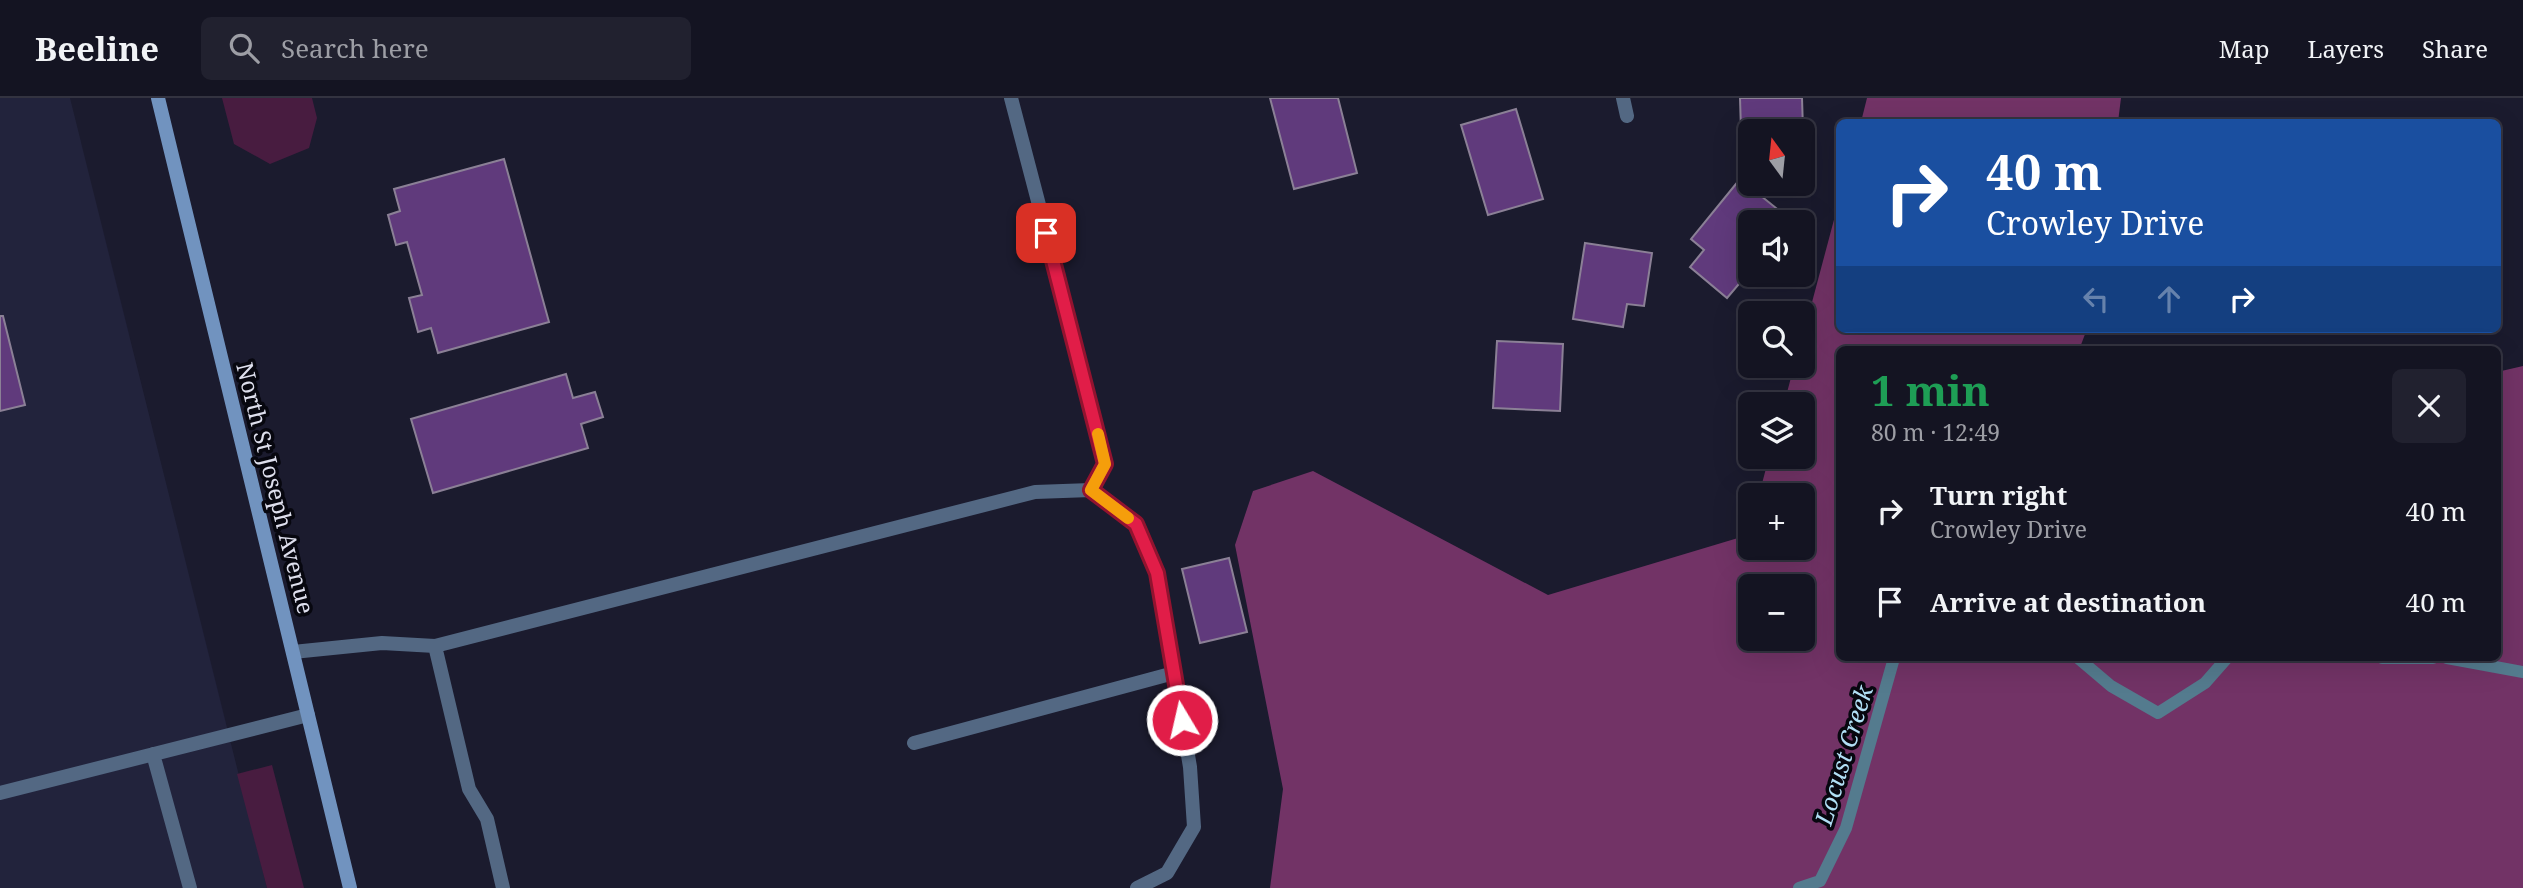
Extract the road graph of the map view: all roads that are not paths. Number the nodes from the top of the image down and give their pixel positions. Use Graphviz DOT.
graph roads {
  1 [pos="158,98"];
  2 [pos="1011,98"];
  3 [pos="1623,98"];
  4 [pos="1627,116"];
  5 [pos="1091,490"];
  6 [pos="435,646"];
  7 [pos="293,652"];
  8 [pos="1174,673"];
  9 [pos="309,715"];
  10 [pos="914,743"];
  11 [pos="153,754"];
  12 [pos="0,793"];
  13 [pos="190,888"];
  14 [pos="350,888"];
  15 [pos="503,888"];
  16 [pos="1137,888"];
  1 -- 7 [label="main road, North St Joseph Avenue"];
  2 -- 5 [label="street"];
  3 -- 4 [label="street"];
  5 -- 6 [label="street"];
  5 -- 8 [label="street"];
  6 -- 7 [label="street"];
  6 -- 15 [label="street"];
  7 -- 9 [label="main road, North St Joseph Avenue"];
  8 -- 10 [label="street"];
  8 -- 16 [label="street"];
  9 -- 11 [label="street"];
  9 -- 14 [label="main road, North St Joseph Avenue"];
  11 -- 12 [label="street"];
  11 -- 13 [label="street"];
}
